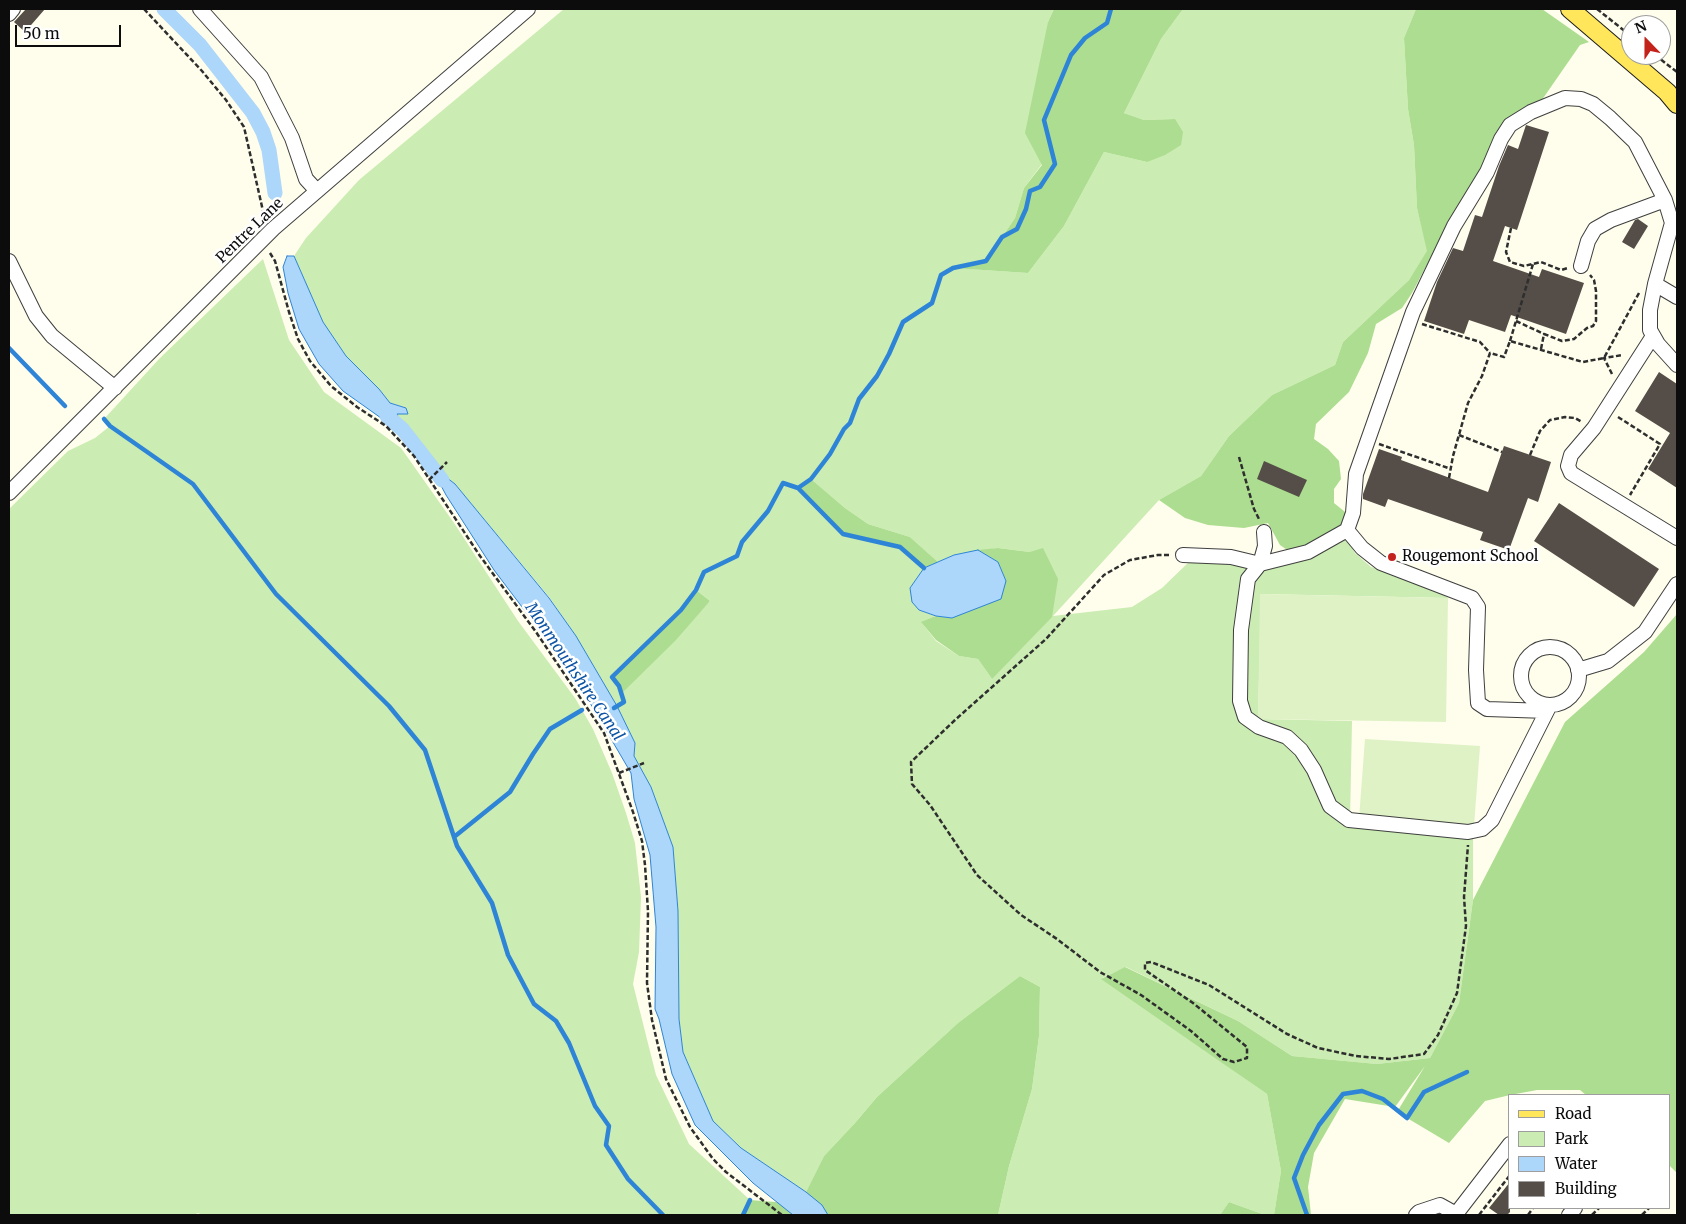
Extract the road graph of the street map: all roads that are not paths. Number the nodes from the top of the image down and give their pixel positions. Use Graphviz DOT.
graph roads {
  1 [pos="13,9"];
  2 [pos="200,9"];
  3 [pos="528,9"];
  4 [pos="1570,9"];
  5 [pos="9,14"];
  6 [pos="1674,98"];
  7 [pos="317,191"];
  8 [pos="1665,200"];
  9 [pos="1674,224"];
  10 [pos="9,261"];
  11 [pos="1580,266"];
  12 [pos="1655,284"];
  13 [pos="1677,297"];
  14 [pos="1653,336"];
  15 [pos="1677,365"];
  16 [pos="115,388"];
  17 [pos="9,493"];
  18 [pos="1347,530"];
  19 [pos="1264,532"];
  20 [pos="1677,538"];
  21 [pos="1183,555"];
  22 [pos="1260,564"];
  23 [pos="1677,584"];
  24 [pos="1578,670"];
  25 [pos="1549,708"];
  26 [pos="1508,1147"];
  27 [pos="1416,1215"];
  28 [pos="1457,1215"];
  1 -- 5 [label="street"];
  2 -- 7 [label="street"];
  3 -- 7 [label="street, Pentre Lane"];
  4 -- 6 [label="main road"];
  7 -- 16 [label="street, Pentre Lane"];
  8 -- 9 [label="street"];
  8 -- 11 [label="street"];
  8 -- 18 [label="street"];
  9 -- 12 [label="street"];
  10 -- 16 [label="street"];
  12 -- 13 [label="street"];
  12 -- 14 [label="street"];
  14 -- 15 [label="street"];
  14 -- 20 [label="street"];
  16 -- 17 [label="street, Pentre Lane"];
  18 -- 22 [label="street"];
  18 -- 25 [label="street"];
  19 -- 22 [label="street"];
  21 -- 22 [label="street"];
  22 -- 25 [label="street"];
  23 -- 24 [label="street"];
  24 -- 25 [label="street"];
  24 -- 25 [label="street"];
  26 -- 28 [label="street"];
  27 -- 28 [label="street"];
}
